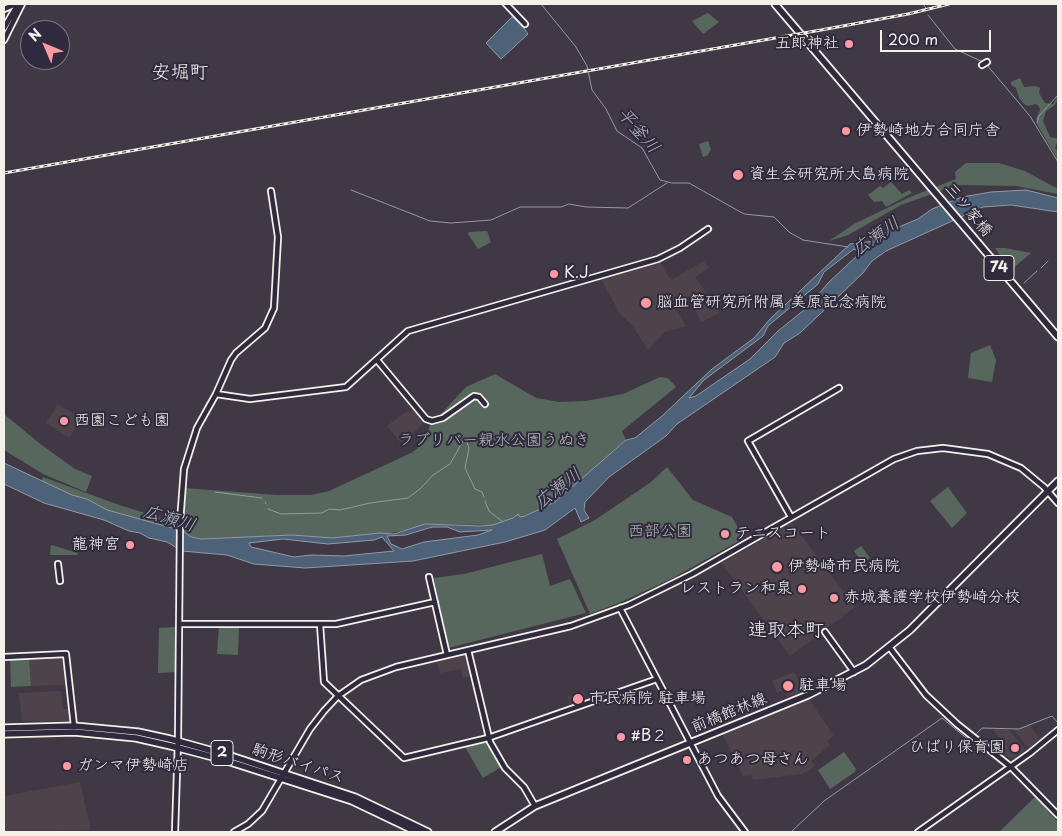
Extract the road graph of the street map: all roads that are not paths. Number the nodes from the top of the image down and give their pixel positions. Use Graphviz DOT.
graph roads {
  1 [pos="17,4"];
  2 [pos="22,4"];
  3 [pos="506,4"];
  4 [pos="775,4"];
  5 [pos="4,8"];
  6 [pos="525,24"];
  7 [pos="4,27"];
  8 [pos="4,40"];
  9 [pos="987,62"];
  10 [pos="982,65"];
  11 [pos="271,191"];
  12 [pos="708,229"];
  13 [pos="1058,337"];
  14 [pos="377,360"];
  15 [pos="839,388"];
  16 [pos="216,394"];
  17 [pos="485,404"];
  18 [pos="1058,481"];
  19 [pos="1048,491"];
  20 [pos="1058,503"];
  21 [pos="791,517"];
  22 [pos="58,564"];
  23 [pos="429,577"];
  24 [pos="60,581"];
  25 [pos="434,602"];
  26 [pos="620,608"];
  27 [pos="179,624"];
  28 [pos="320,624"];
  29 [pos="825,632"];
  30 [pos="890,648"];
  31 [pos="468,650"];
  32 [pos="447,655"];
  33 [pos="4,656"];
  34 [pos="854,672"];
  35 [pos="658,680"];
  36 [pos="338,696"];
  37 [pos="74,726"];
  38 [pos="4,728"];
  39 [pos="1058,730"];
  40 [pos="4,734"];
  41 [pos="488,738"];
  42 [pos="690,743"];
  43 [pos="178,744"];
  44 [pos="1011,767"];
  45 [pos="283,776"];
  46 [pos="535,806"];
  47 [pos="1058,815"];
  48 [pos="175,832"];
  49 [pos="234,832"];
  50 [pos="417,832"];
  51 [pos="428,832"];
  52 [pos="496,832"];
  53 [pos="745,832"];
  54 [pos="918,832"];
  1 -- 5 [label="street"];
  1 -- 7 [label="street"];
  2 -- 8 [label="street"];
  3 -- 6 [label="street"];
  4 -- 13 [label="main road, 三ツ家橋 / 74"];
  9 -- 10 [label="street"];
  11 -- 16 [label="street"];
  12 -- 14 [label="street"];
  14 -- 16 [label="street"];
  14 -- 17 [label="street"];
  15 -- 21 [label="street"];
  16 -- 27 [label="street"];
  18 -- 19 [label="main road, 前橋館林線"];
  19 -- 20 [label="street"];
  19 -- 21 [label="street"];
  19 -- 30 [label="main road, 前橋館林線"];
  21 -- 26 [label="street"];
  22 -- 24 [label="street"];
  23 -- 25 [label="street"];
  25 -- 28 [label="street"];
  25 -- 32 [label="street"];
  26 -- 31 [label="street"];
  26 -- 35 [label="street"];
  27 -- 28 [label="street"];
  27 -- 43 [label="street"];
  28 -- 36 [label="street"];
  29 -- 34 [label="street"];
  30 -- 34 [label="main road, 前橋館林線"];
  30 -- 44 [label="street"];
  31 -- 32 [label="street"];
  31 -- 41 [label="street"];
  32 -- 36 [label="street"];
  33 -- 37 [label="street"];
  34 -- 42 [label="main road, 前橋館林線"];
  35 -- 41 [label="street"];
  35 -- 42 [label="street"];
  36 -- 41 [label="street"];
  36 -- 45 [label="street"];
  37 -- 38 [label="main road, 駒形バイパス / 2"];
  37 -- 43 [label="main road, 駒形バイパス / 2"];
  39 -- 44 [label="street"];
  40 -- 43 [label="main road, 駒形バイパス / 2"];
  41 -- 46 [label="street"];
  42 -- 46 [label="main road, 前橋館林線"];
  42 -- 53 [label="street"];
  43 -- 45 [label="main road, 駒形バイパス / 2"];
  43 -- 48 [label="street"];
  44 -- 47 [label="street"];
  44 -- 54 [label="street"];
  45 -- 49 [label="street"];
  45 -- 50 [label="main road, 駒形バイパス / 2"];
  45 -- 51 [label="main road, 駒形バイパス / 2"];
  46 -- 52 [label="main road, 前橋館林線"];
}
